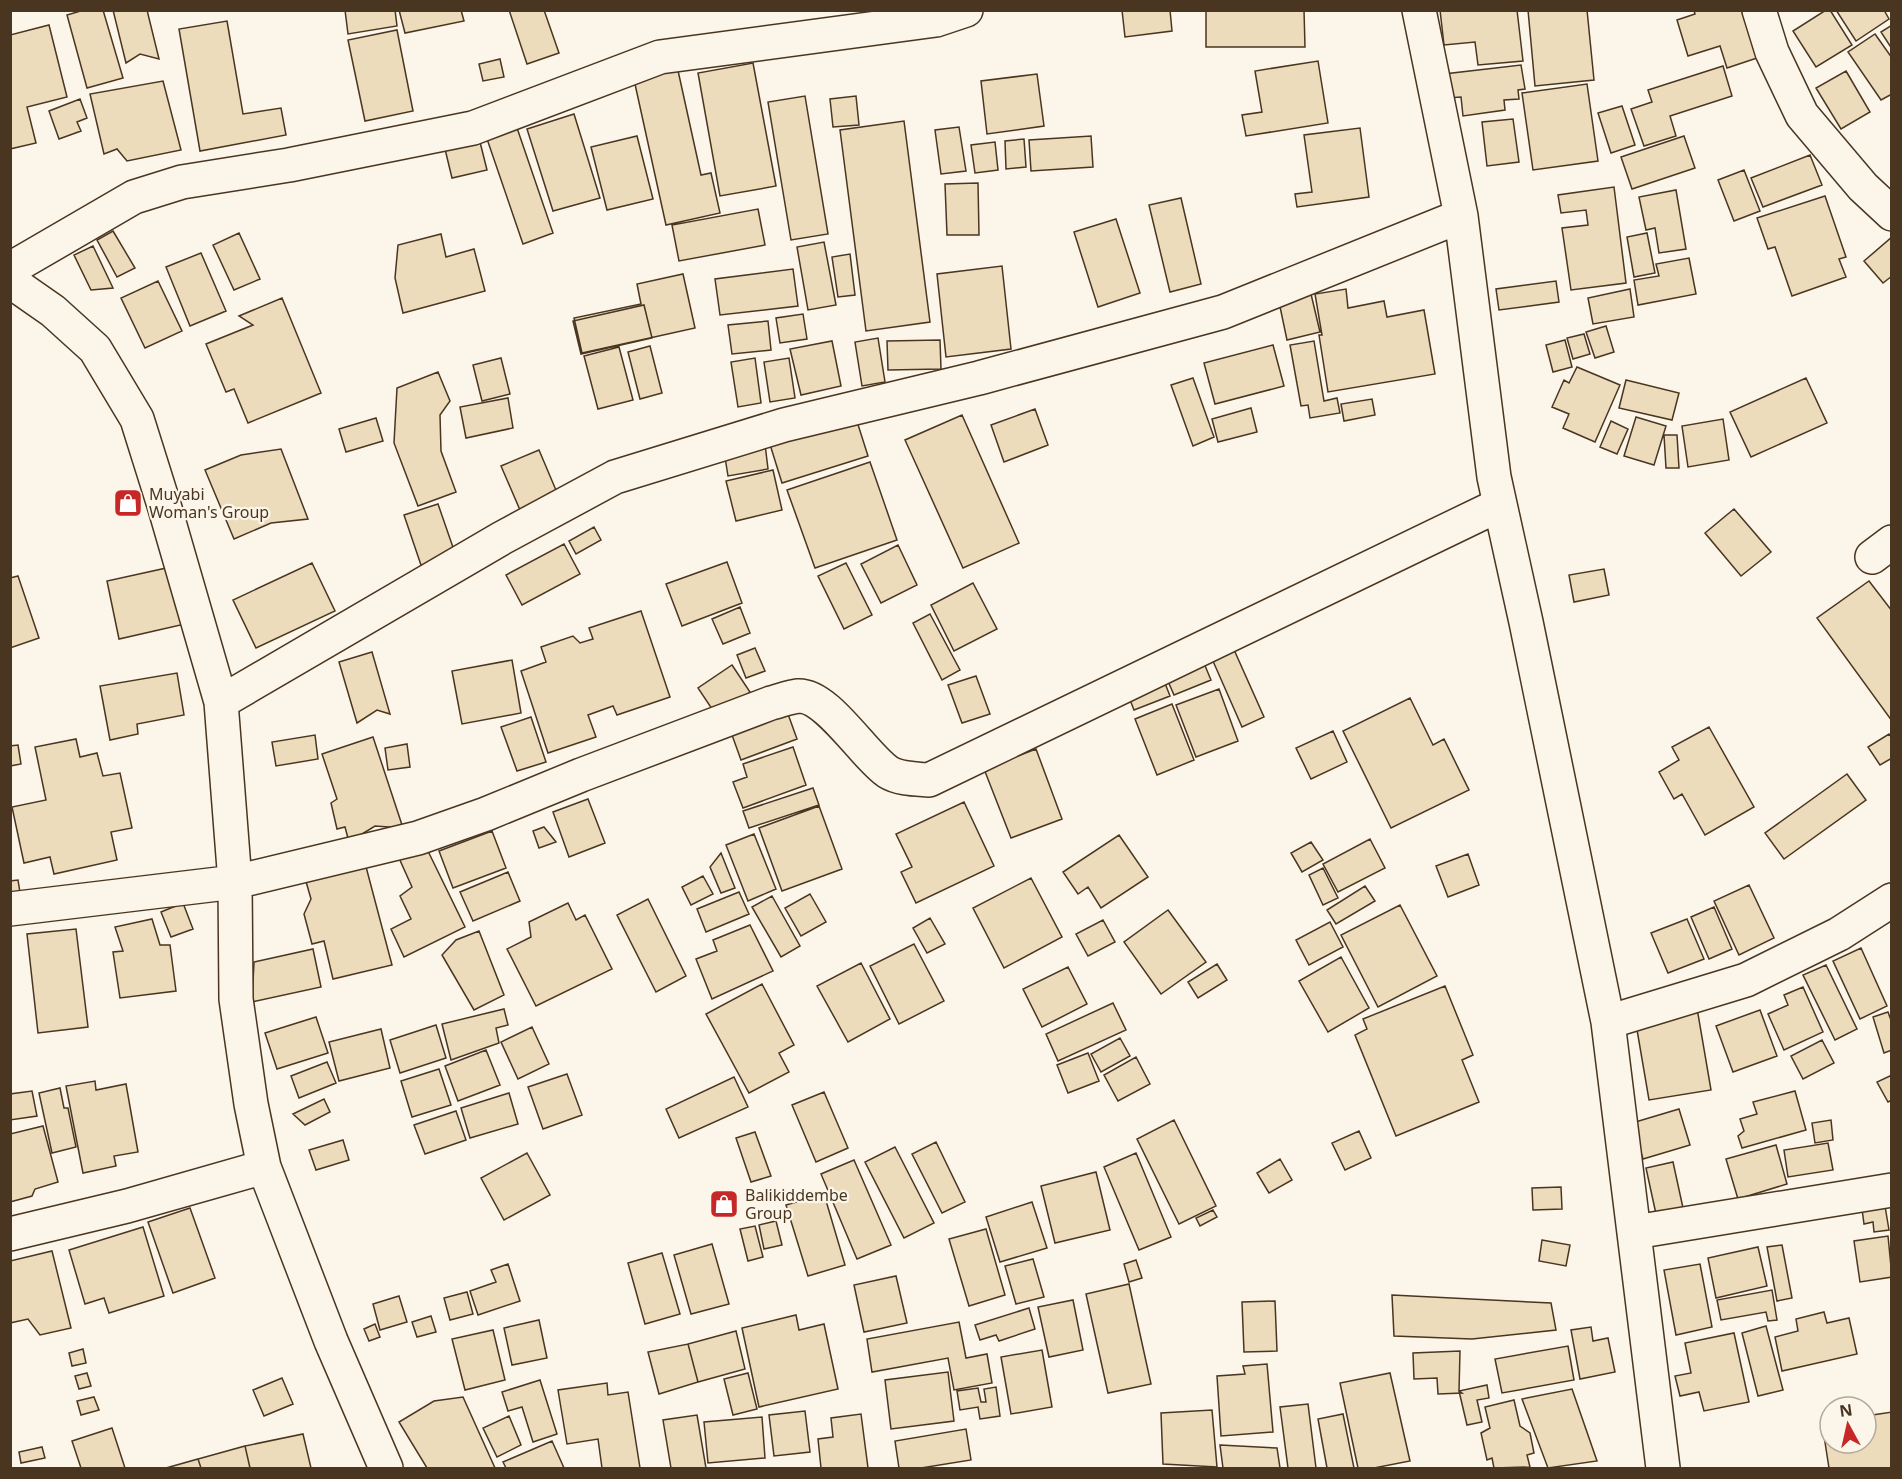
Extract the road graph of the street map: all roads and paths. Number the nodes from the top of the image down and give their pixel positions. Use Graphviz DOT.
graph roads {
  1 [pos="966,10"];
  2 [pos="1419,10"];
  3 [pos="1759,10"];
  4 [pos="1892,214"];
  5 [pos="1461,216"];
  6 [pos="10,268"];
  7 [pos="10,281"];
  8 [pos="1499,505"];
  9 [pos="220,702"];
  10 [pos="235,882"];
  11 [pos="1892,900"];
  12 [pos="10,909"];
  13 [pos="1608,1022"];
  14 [pos="264,1167"];
  15 [pos="1892,1190"];
  16 [pos="1635,1232"];
  17 [pos="10,1234"];
  18 [pos="386,1468"];
  19 [pos="1663,1468"];
  1 -- 6 [label="street"];
  2 -- 5 [label="street"];
  3 -- 4 [label="street"];
  5 -- 8 [label="street"];
  5 -- 9 [label="street"];
  7 -- 9 [label="street"];
  8 -- 10 [label="street"];
  8 -- 13 [label="street"];
  9 -- 10 [label="street"];
  10 -- 12 [label="street"];
  10 -- 14 [label="street"];
  11 -- 13 [label="street"];
  13 -- 16 [label="street"];
  14 -- 17 [label="street"];
  14 -- 18 [label="street"];
  15 -- 16 [label="street"];
  16 -- 19 [label="street"];
}
